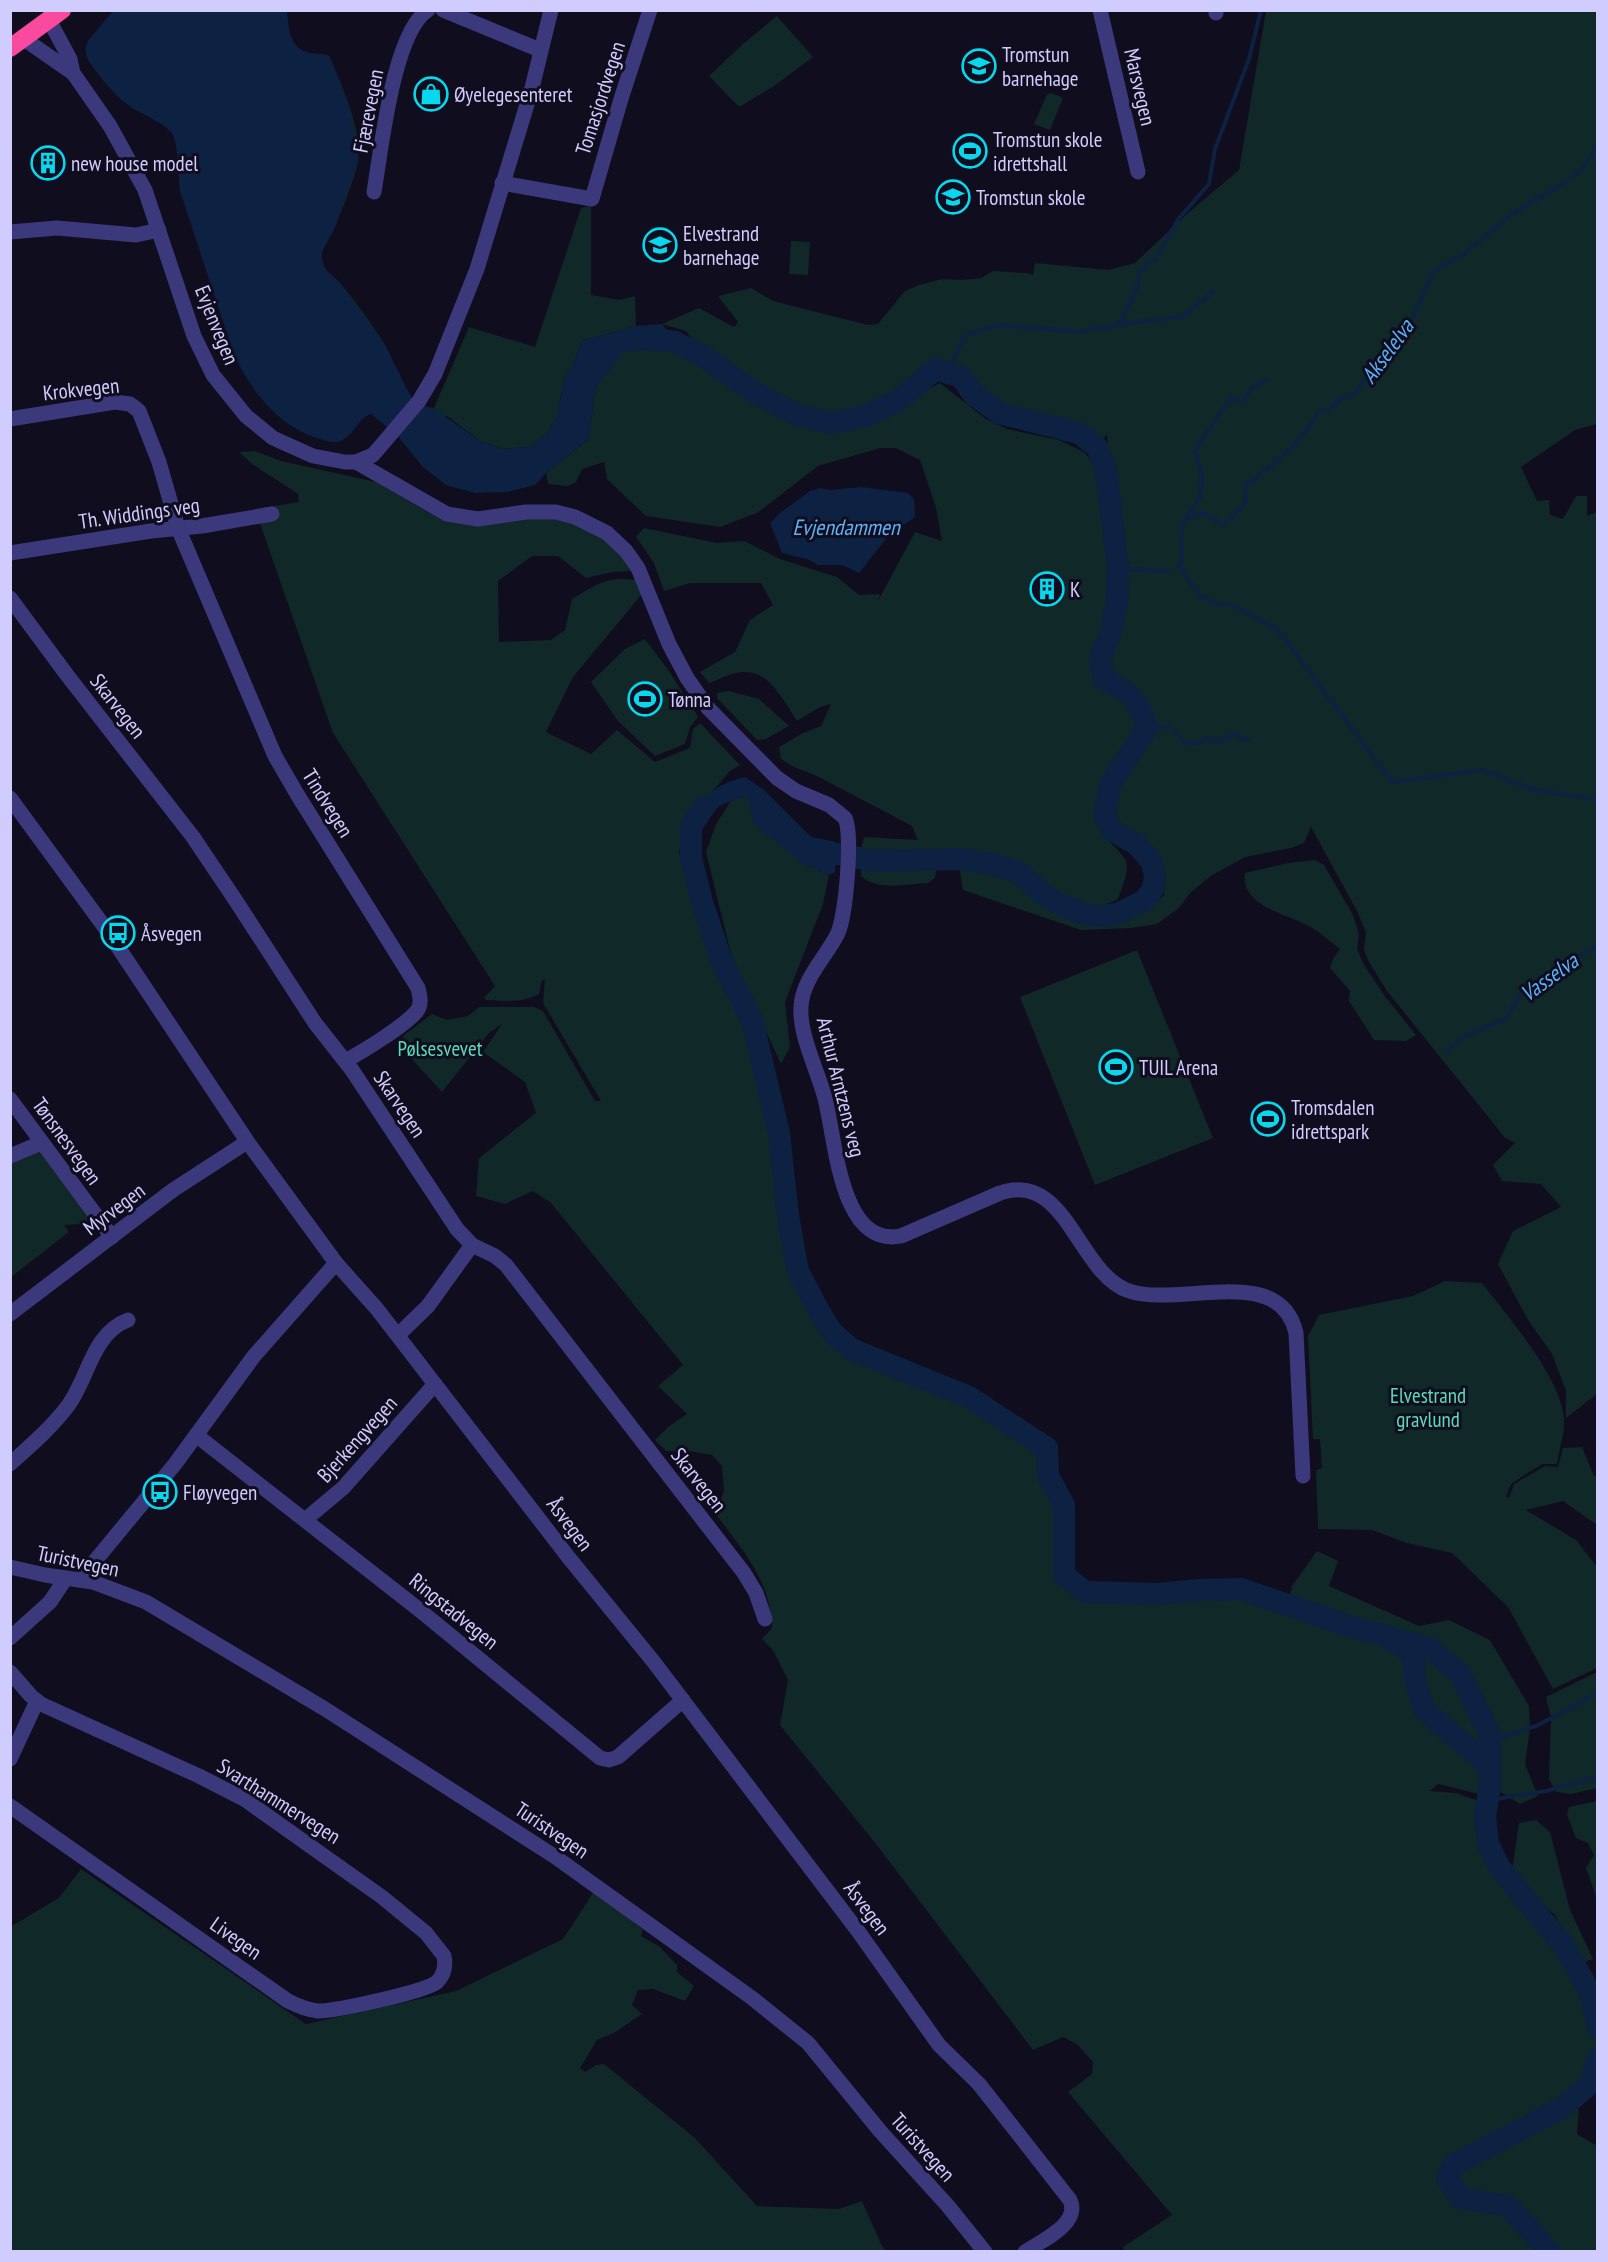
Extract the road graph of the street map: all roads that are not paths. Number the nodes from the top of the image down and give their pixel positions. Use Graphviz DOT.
graph roads {
  1 [pos="428,10"];
  2 [pos="442,10"];
  3 [pos="551,10"];
  4 [pos="650,10"];
  5 [pos="1100,10"];
  6 [pos="55,15"];
  7 [pos="17,43"];
  8 [pos="540,50"];
  9 [pos="73,73"];
  10 [pos="1138,172"];
  11 [pos="502,183"];
  12 [pos="374,192"];
  13 [pos="159,230"];
  14 [pos="10,232"];
  15 [pos="10,419"];
  16 [pos="356,462"];
  17 [pos="272,514"];
  18 [pos="178,528"];
  19 [pos="10,553"];
  20 [pos="10,598"];
  21 [pos="10,798"];
  22 [pos="345,1061"];
  23 [pos="10,1099"];
  24 [pos="247,1142"];
  25 [pos="41,1143"];
  26 [pos="10,1156"];
  27 [pos="112,1238"];
  28 [pos="472,1245"];
  29 [pos="336,1263"];
  30 [pos="10,1314"];
  31 [pos="128,1320"];
  32 [pos="398,1335"];
  33 [pos="435,1384"];
  34 [pos="196,1435"];
  35 [pos="10,1464"];
  36 [pos="1303,1476"];
  37 [pos="306,1519"];
  38 [pos="10,1568"];
  39 [pos="73,1579"];
  40 [pos="765,1619"];
  41 [pos="10,1638"];
  42 [pos="10,1672"];
  43 [pos="37,1701"];
  44 [pos="684,1701"];
  45 [pos="10,1759"];
  46 [pos="10,1806"];
  47 [pos="445,1959"];
  48 [pos="985,2252"];
  49 [pos="1025,2252"];
  1 -- 12 [label="street, Fjærevegen"];
  2 -- 8 [label="street"];
  3 -- 8 [label="street"];
  4 -- 11 [label="street, Tomasjordvegen"];
  5 -- 10 [label="street, Marsvegen"];
  6 -- 7 [label="highway"];
  6 -- 9 [label="street, Evjenvegen"];
  7 -- 9 [label="street, Evjenvegen"];
  8 -- 11 [label="street"];
  9 -- 13 [label="street, Evjenvegen"];
  11 -- 16 [label="street"];
  13 -- 14 [label="street"];
  13 -- 16 [label="street, Evjenvegen"];
  15 -- 18 [label="street, Krokvegen"];
  16 -- 36 [label="street, Arthur Arntzens veg"];
  17 -- 18 [label="street, Th. Widdings veg"];
  18 -- 19 [label="street, Th. Widdings veg"];
  18 -- 22 [label="street, Tindvegen"];
  20 -- 22 [label="street, Skarvegen"];
  21 -- 24 [label="street, Åsvegen"];
  22 -- 28 [label="street, Skarvegen"];
  23 -- 25 [label="street, Tønsnesvegen"];
  24 -- 27 [label="street, Myrvegen"];
  24 -- 29 [label="street, Åsvegen"];
  25 -- 26 [label="street"];
  25 -- 27 [label="street, Tønsnesvegen"];
  27 -- 30 [label="street, Myrvegen"];
  28 -- 32 [label="street"];
  28 -- 40 [label="street, Skarvegen"];
  29 -- 32 [label="street, Åsvegen"];
  29 -- 34 [label="street"];
  31 -- 35 [label="street"];
  32 -- 33 [label="street, Åsvegen"];
  33 -- 37 [label="street, Bjerkengvegen"];
  33 -- 44 [label="street, Åsvegen"];
  34 -- 37 [label="street, Ringstadvegen"];
  34 -- 39 [label="street"];
  37 -- 44 [label="street, Ringstadvegen"];
  38 -- 39 [label="street, Turistvegen"];
  39 -- 41 [label="street"];
  39 -- 48 [label="street, Turistvegen"];
  42 -- 43 [label="street, Svarthammervegen"];
  43 -- 45 [label="street"];
  43 -- 47 [label="street, Svarthammervegen"];
  44 -- 49 [label="street, Åsvegen"];
  46 -- 47 [label="street, Livegen"];
}
